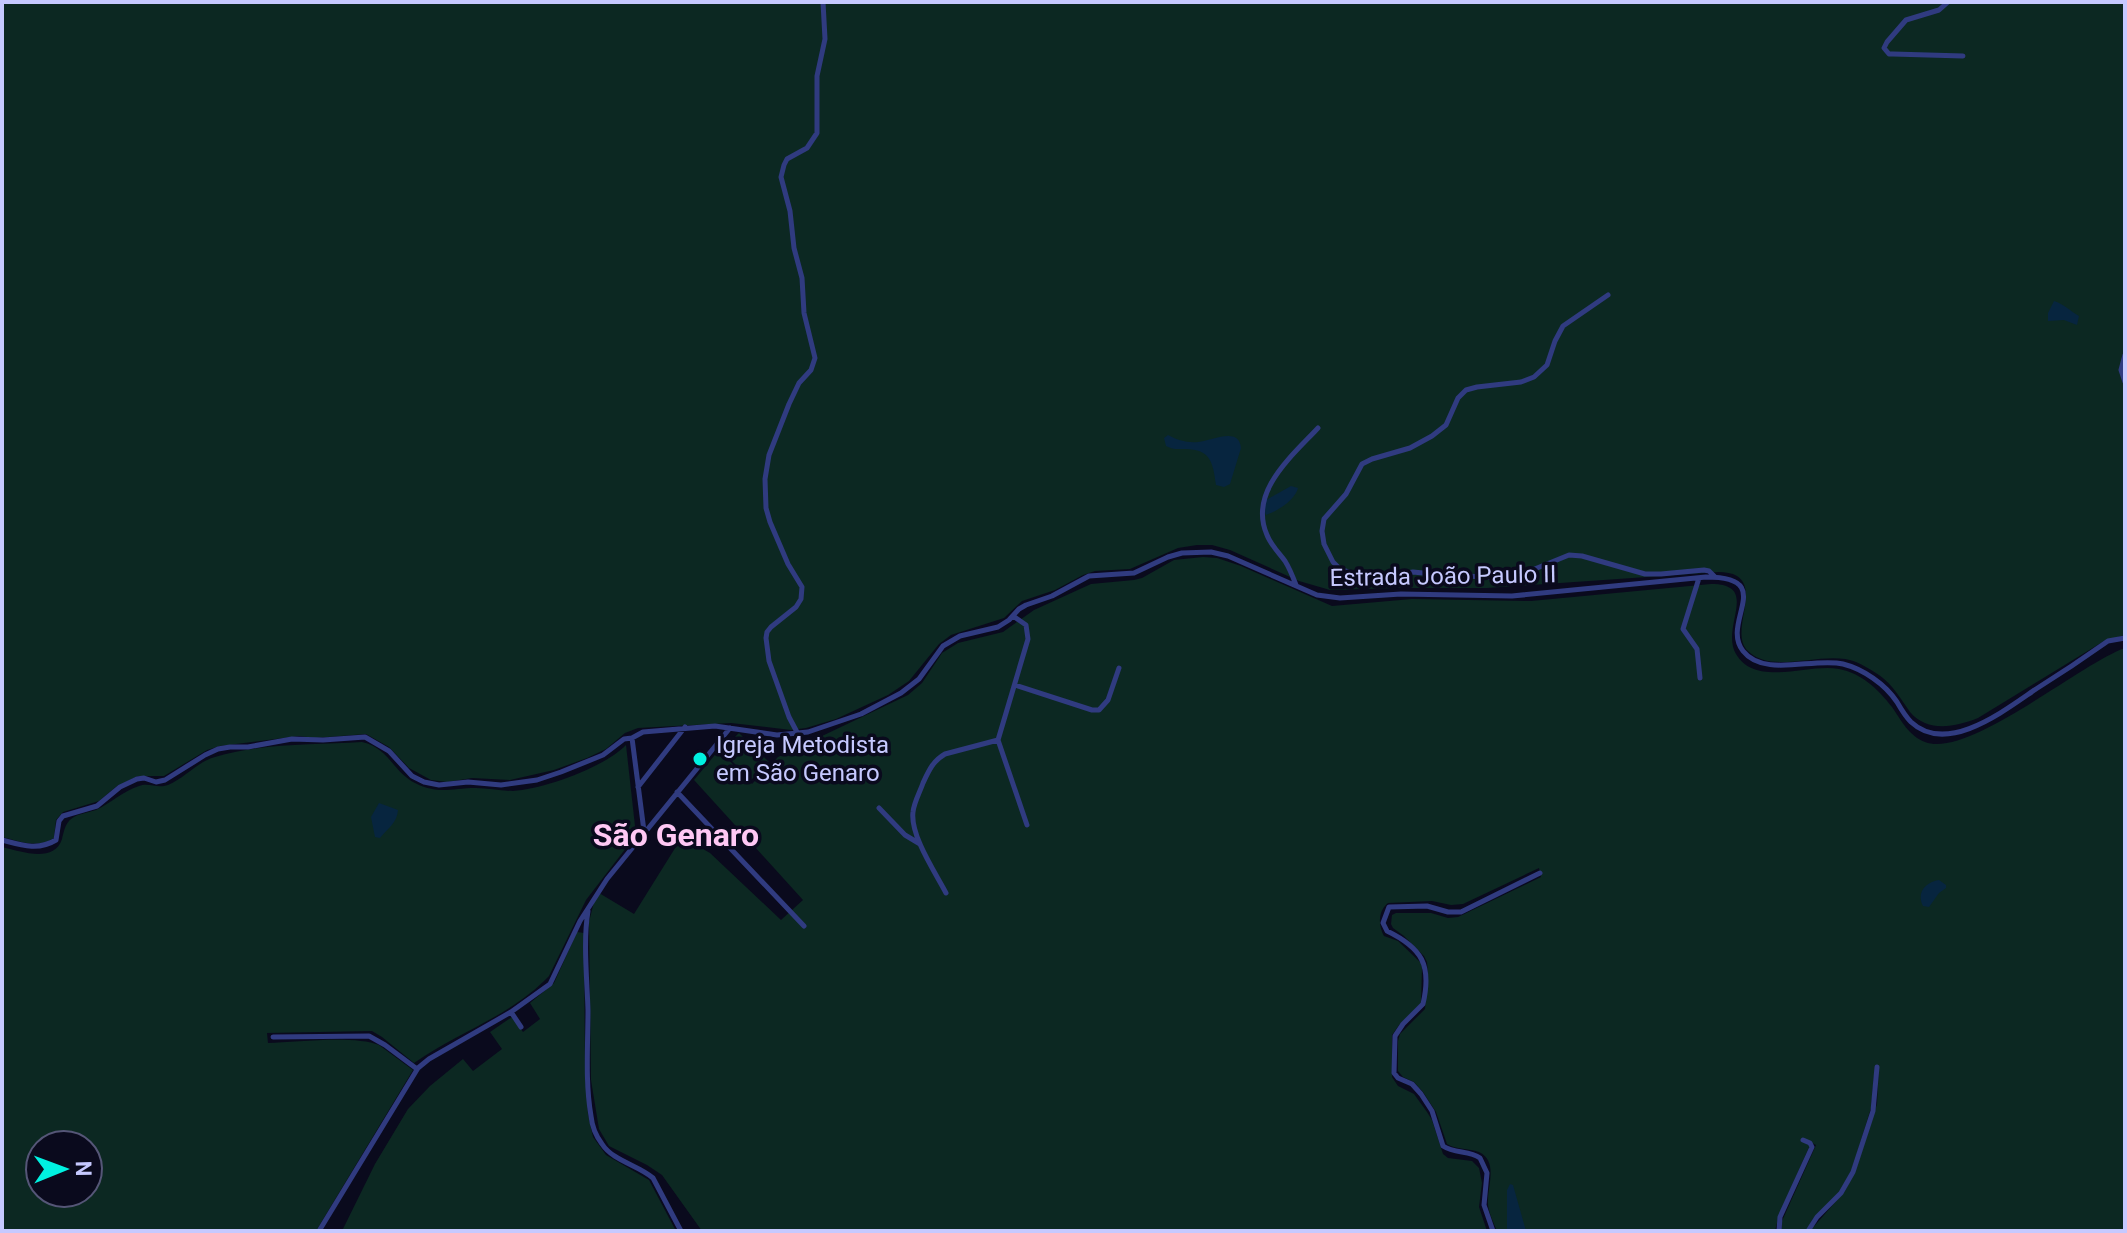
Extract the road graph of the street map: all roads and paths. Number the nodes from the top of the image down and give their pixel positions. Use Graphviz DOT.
graph roads {
  1 [pos="823,2"];
  2 [pos="1948,2"];
  3 [pos="1963,56"];
  4 [pos="1608,295"];
  5 [pos="2125,355"];
  6 [pos="2125,382"];
  7 [pos="1318,428"];
  8 [pos="1715,577"];
  9 [pos="1699,578"];
  10 [pos="1296,585"];
  11 [pos="1013,616"];
  12 [pos="2125,638"];
  13 [pos="1119,668"];
  14 [pos="1700,678"];
  15 [pos="1015,685"];
  16 [pos="685,727"];
  17 [pos="730,728"];
  18 [pos="798,734"];
  19 [pos="632,738"];
  20 [pos="998,740"];
  21 [pos="637,788"];
  22 [pos="677,792"];
  23 [pos="879,808"];
  24 [pos="1027,825"];
  25 [pos="644,831"];
  26 [pos="2,840"];
  27 [pos="921,844"];
  28 [pos="1540,873"];
  29 [pos="946,893"];
  30 [pos="591,902"];
  31 [pos="804,926"];
  32 [pos="511,1012"];
  33 [pos="521,1027"];
  34 [pos="273,1037"];
  35 [pos="1877,1067"];
  36 [pos="417,1069"];
  37 [pos="1803,1140"];
  38 [pos="319,1231"];
  39 [pos="681,1231"];
  40 [pos="1493,1231"];
  41 [pos="1779,1231"];
  42 [pos="1808,1231"];
  1 -- 18 [label="street"];
  2 -- 3 [label="street"];
  4 -- 8 [label="street"];
  5 -- 6 [label="street"];
  7 -- 10 [label="street"];
  8 -- 9 [label="street, Estrada João Paulo II"];
  8 -- 12 [label="street"];
  9 -- 10 [label="street, Estrada João Paulo II"];
  9 -- 14 [label="street"];
  10 -- 11 [label="street, Estrada João Paulo II"];
  11 -- 15 [label="street"];
  11 -- 18 [label="street, Estrada João Paulo II"];
  13 -- 15 [label="street"];
  15 -- 20 [label="street"];
  16 -- 17 [label="street, Estrada João Paulo II"];
  16 -- 19 [label="street, Estrada João Paulo II"];
  16 -- 21 [label="street"];
  17 -- 18 [label="street, Estrada João Paulo II"];
  17 -- 22 [label="street"];
  19 -- 21 [label="street"];
  19 -- 26 [label="street, Estrada João Paulo II"];
  20 -- 24 [label="street"];
  20 -- 27 [label="street"];
  21 -- 25 [label="street"];
  22 -- 25 [label="street"];
  22 -- 31 [label="street"];
  23 -- 27 [label="street"];
  25 -- 30 [label="street"];
  27 -- 29 [label="street"];
  28 -- 40 [label="street"];
  30 -- 32 [label="street"];
  30 -- 39 [label="street"];
  32 -- 33 [label="street"];
  32 -- 36 [label="street"];
  34 -- 36 [label="street"];
  35 -- 42 [label="street"];
  36 -- 38 [label="street"];
  37 -- 41 [label="street"];
}
